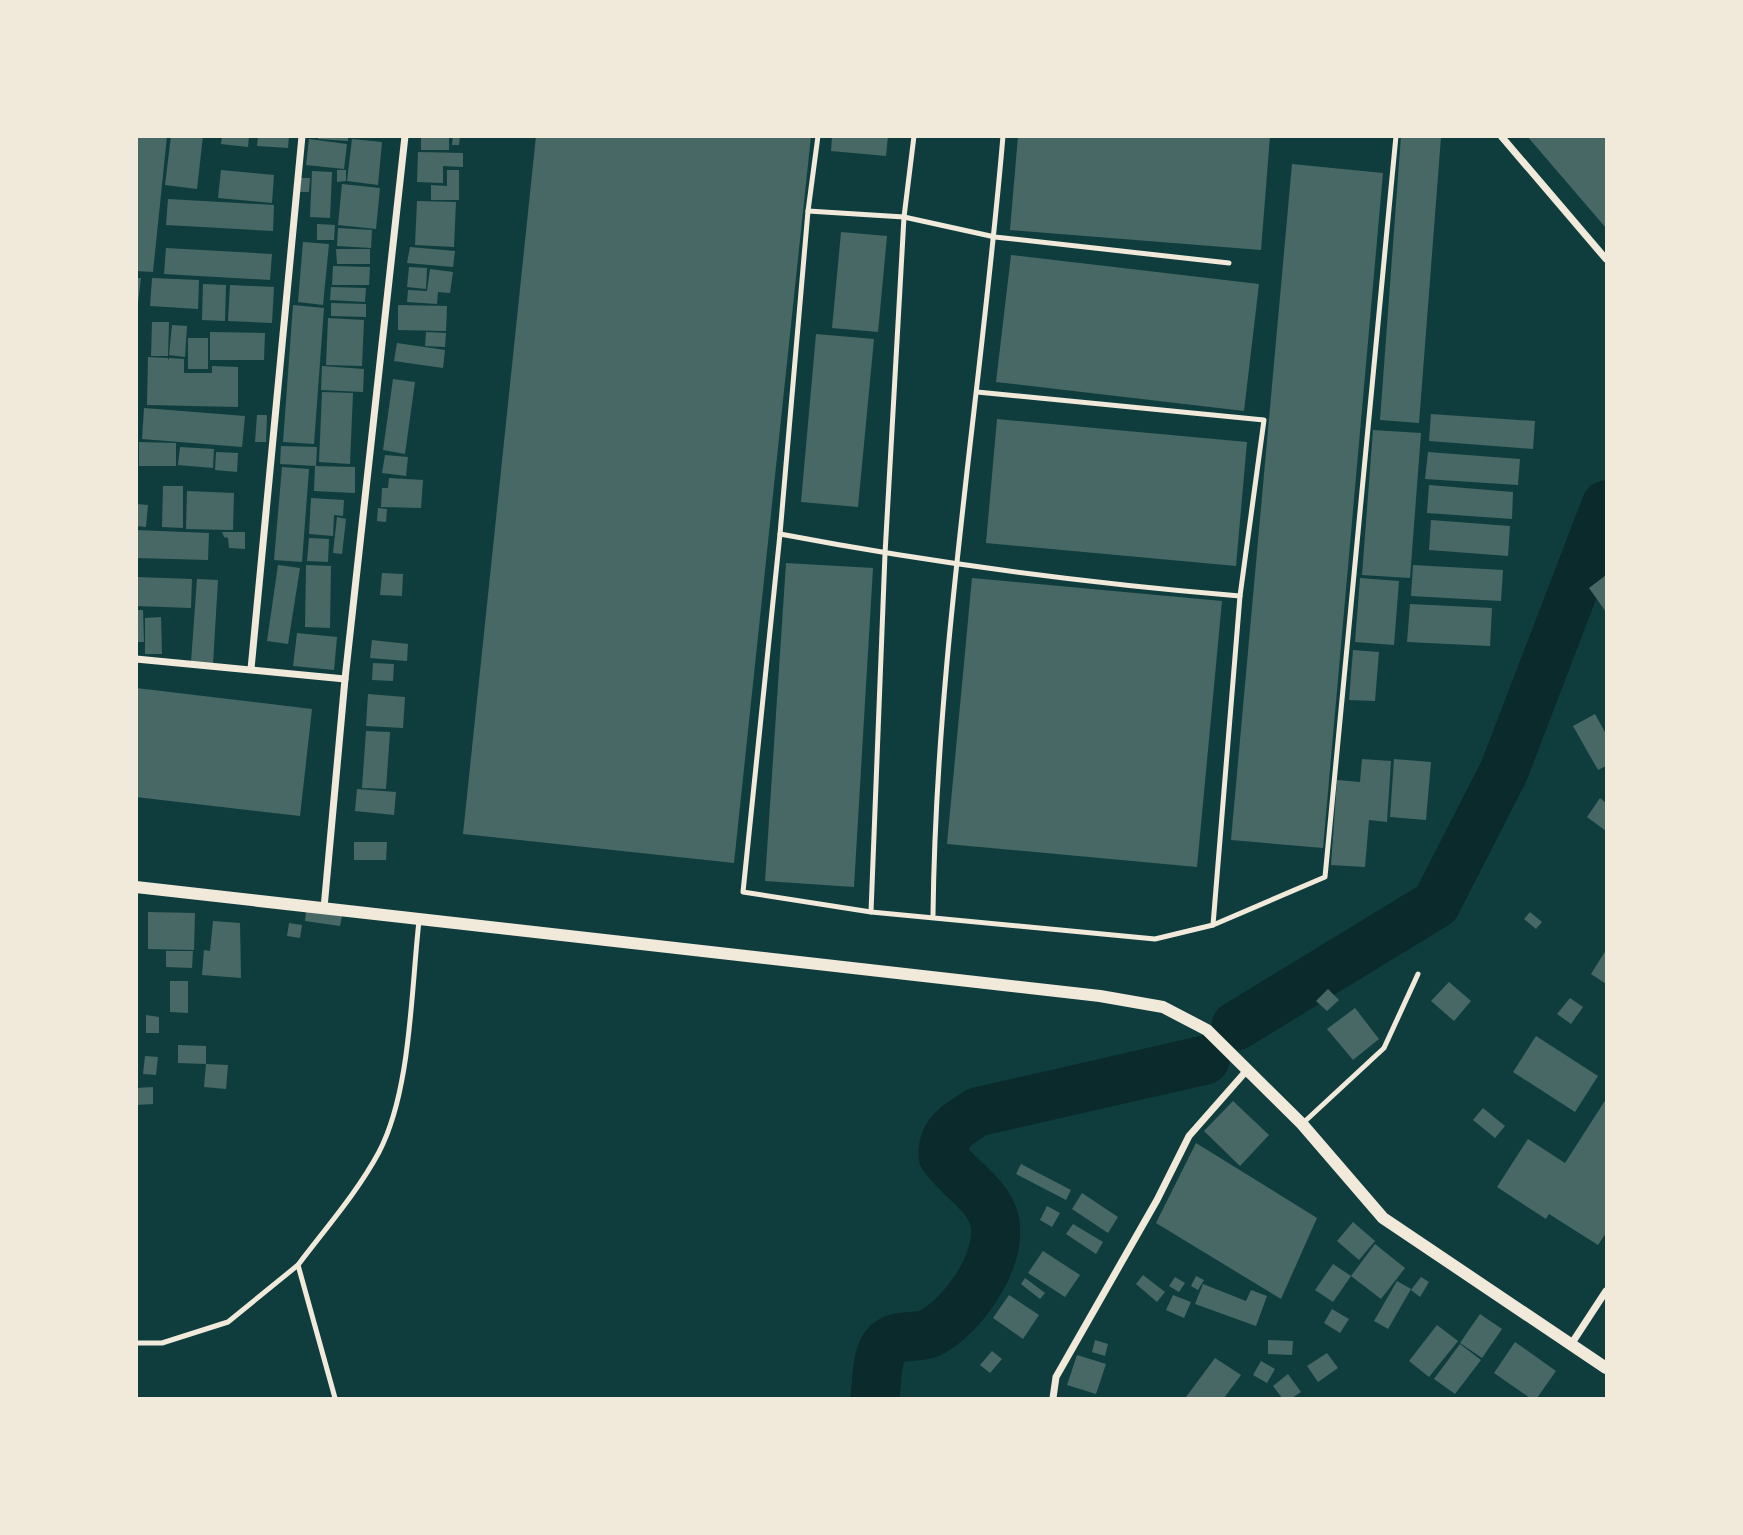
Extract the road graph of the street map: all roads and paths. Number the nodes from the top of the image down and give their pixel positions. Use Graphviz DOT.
graph roads {
  1 [pos="302,136"];
  2 [pos="405,136"];
  3 [pos="818,136"];
  4 [pos="914,136"];
  5 [pos="1003,136"];
  6 [pos="1396,136"];
  7 [pos="1501,136"];
  8 [pos="808,211"];
  9 [pos="904,217"];
  10 [pos="995,237"];
  11 [pos="1606,259"];
  12 [pos="1229,263"];
  13 [pos="977,392"];
  14 [pos="780,534"];
  15 [pos="885,554"];
  16 [pos="957,564"];
  17 [pos="1240,596"];
  18 [pos="136,659"];
  19 [pos="251,668"];
  20 [pos="345,679"];
  21 [pos="136,887"];
  22 [pos="324,908"];
  23 [pos="871,912"];
  24 [pos="933,915"];
  25 [pos="420,918"];
  26 [pos="1213,925"];
  27 [pos="1418,974"];
  28 [pos="1248,1069"];
  29 [pos="1302,1124"];
  30 [pos="298,1265"];
  31 [pos="1606,1291"];
  32 [pos="136,1343"];
  33 [pos="1570,1346"];
  34 [pos="1606,1368"];
  35 [pos="335,1398"];
  36 [pos="1053,1398"];
  1 -- 19 [label="street"];
  2 -- 20 [label="street"];
  3 -- 8 [label="lane"];
  4 -- 9 [label="lane"];
  5 -- 10 [label="lane"];
  6 -- 26 [label="lane"];
  7 -- 11 [label="street"];
  8 -- 9 [label="lane"];
  8 -- 14 [label="lane"];
  9 -- 10 [label="lane"];
  9 -- 15 [label="lane"];
  10 -- 12 [label="lane"];
  10 -- 13 [label="lane"];
  13 -- 16 [label="lane"];
  13 -- 17 [label="lane"];
  14 -- 15 [label="lane"];
  14 -- 23 [label="lane"];
  15 -- 16 [label="lane"];
  15 -- 23 [label="lane"];
  16 -- 17 [label="lane"];
  16 -- 24 [label="lane"];
  17 -- 26 [label="lane"];
  18 -- 19 [label="street"];
  19 -- 20 [label="street"];
  20 -- 22 [label="street"];
  21 -- 22 [label="street"];
  22 -- 25 [label="street"];
  23 -- 24 [label="lane"];
  24 -- 26 [label="lane"];
  25 -- 28 [label="street"];
  25 -- 30 [label="lane"];
  27 -- 29 [label="lane"];
  28 -- 29 [label="street"];
  28 -- 36 [label="street"];
  29 -- 33 [label="street"];
  30 -- 32 [label="lane"];
  30 -- 35 [label="lane"];
  31 -- 33 [label="street"];
  33 -- 34 [label="street"];
}
